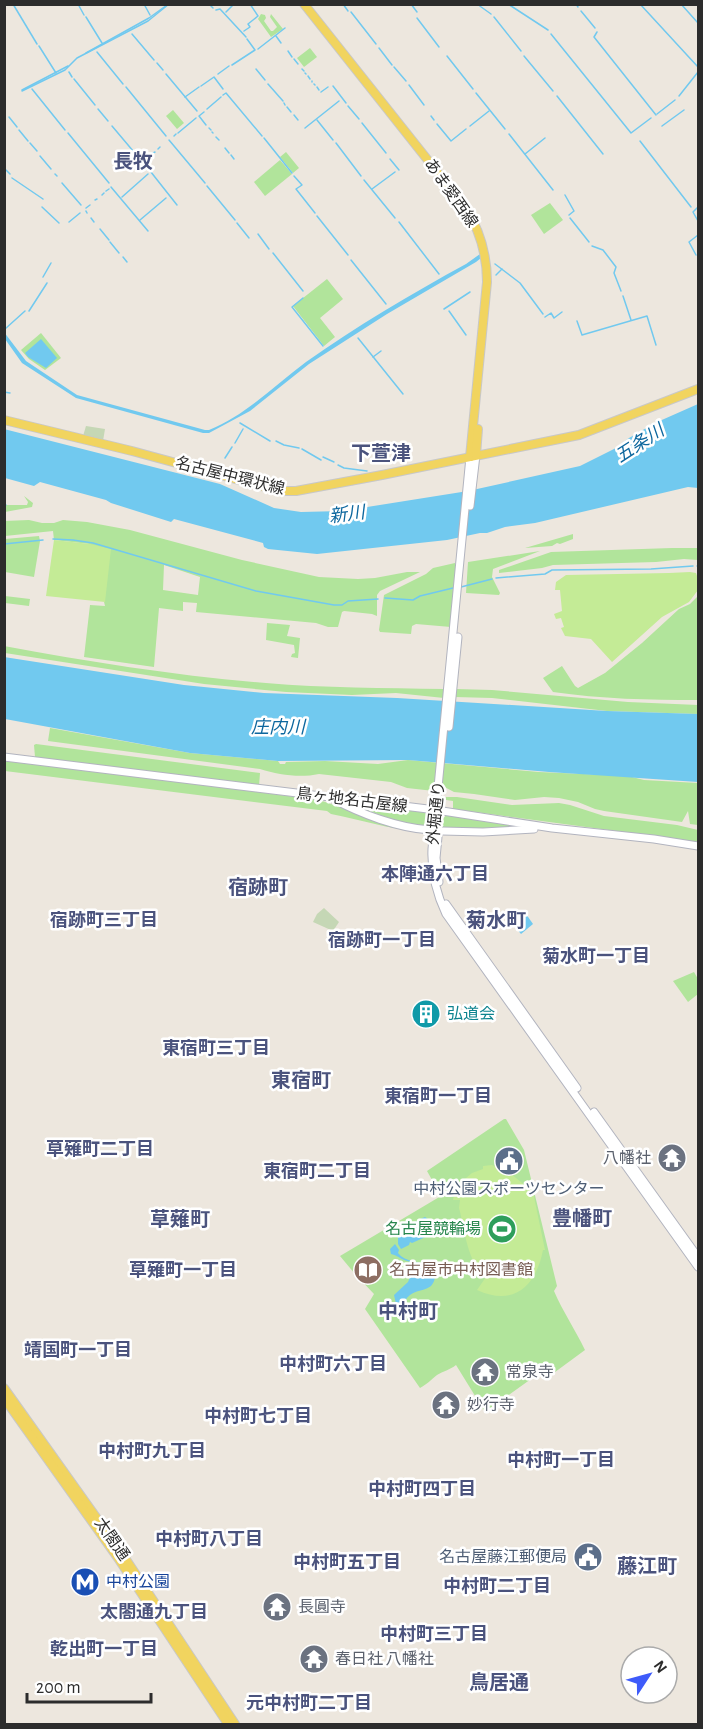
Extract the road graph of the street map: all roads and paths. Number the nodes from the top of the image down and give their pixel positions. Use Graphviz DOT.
graph roads {
  1 [pos="304,4"];
  2 [pos="309,4"];
  3 [pos="699,388"];
  4 [pos="4,420"];
  5 [pos="473,456"];
  6 [pos="4,757"];
  7 [pos="329,797"];
  8 [pos="439,809"];
  9 [pos="552,828"];
  10 [pos="430,830"];
  11 [pos="442,831"];
  12 [pos="699,846"];
  13 [pos="699,1257"];
  14 [pos="699,1267"];
  15 [pos="4,1388"];
  16 [pos="4,1398"];
  17 [pos="228,1725"];
  18 [pos="235,1725"];
  1 -- 5 [label="main road, あま愛西線"];
  2 -- 5 [label="main road, あま愛西線"];
  3 -- 5 [label="main road, 名古屋中環状線"];
  4 -- 5 [label="main road, 名古屋中環状線"];
  5 -- 8 [label="main road, 外堀通り"];
  6 -- 7 [label="main road, 鳥ヶ地名古屋線"];
  7 -- 8 [label="main road, 鳥ヶ地名古屋線"];
  7 -- 10 [label="main road"];
  8 -- 9 [label="main road, 鳥ヶ地名古屋線"];
  8 -- 13 [label="main road, 外堀通り"];
  8 -- 14 [label="main road, 外堀通り"];
  9 -- 11 [label="main road"];
  9 -- 12 [label="main road, 鳥ヶ地名古屋線"];
  15 -- 18 [label="main road, 太閤通"];
  16 -- 17 [label="main road, 太閤通"];
}
